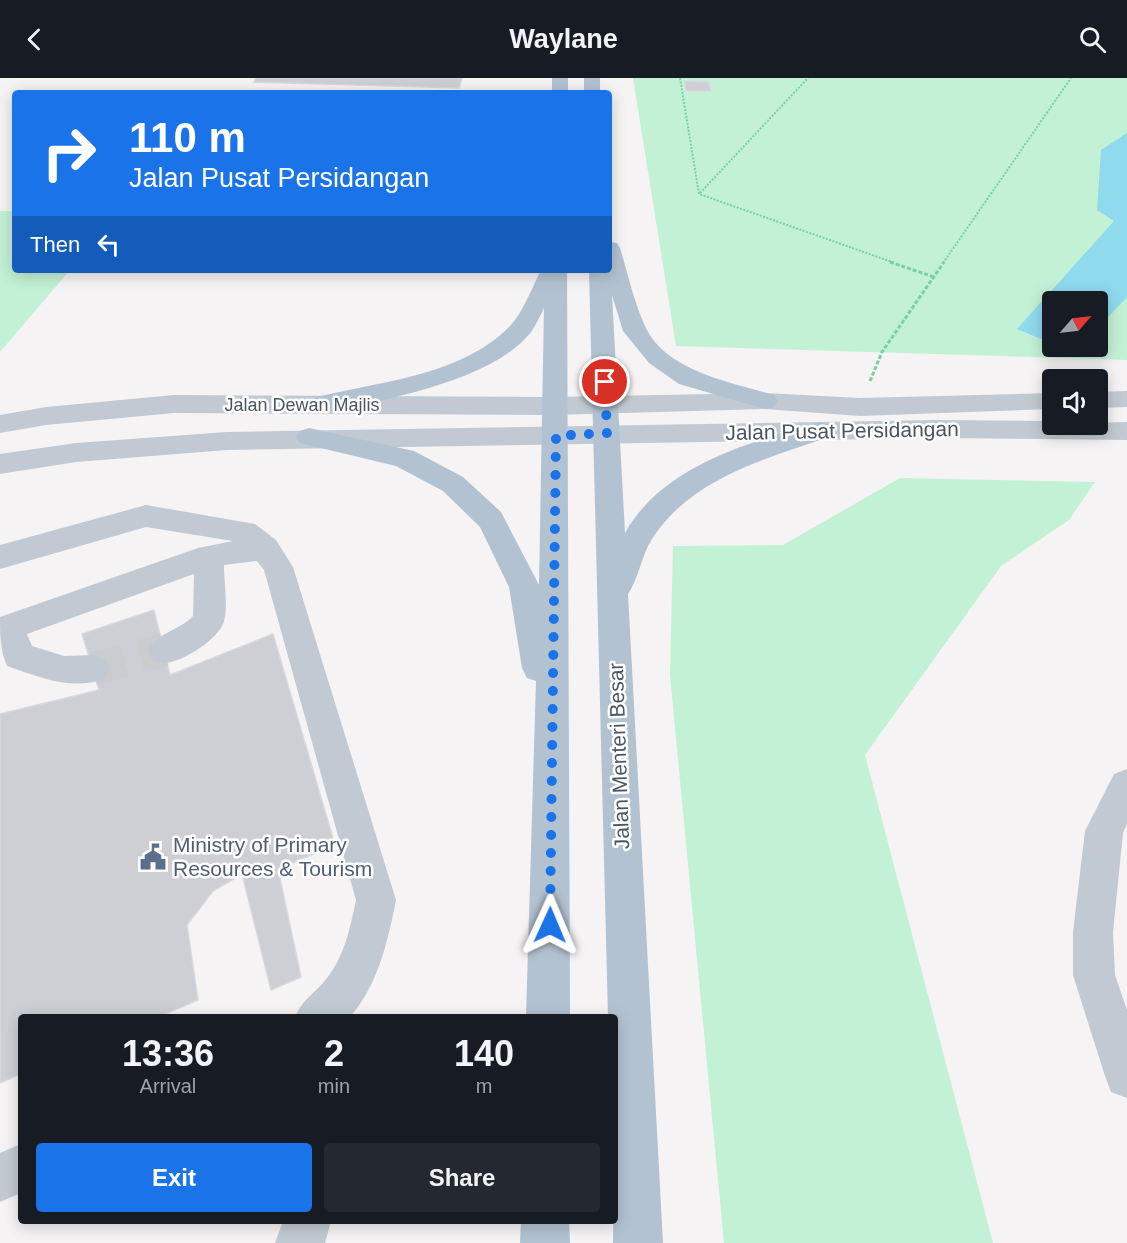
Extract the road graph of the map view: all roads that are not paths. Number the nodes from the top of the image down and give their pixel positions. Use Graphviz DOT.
graph roads {
  1 [pos="612,258"];
  2 [pos="552,273"];
  3 [pos="554,273"];
  4 [pos="600,273"];
  5 [pos="1127,399"];
  6 [pos="765,400"];
  7 [pos="1108,400"];
  8 [pos="1042,401"];
  9 [pos="320,405"];
  10 [pos="606,419"];
  11 [pos="554,421"];
  12 [pos="0,424"];
  13 [pos="820,430"];
  14 [pos="1127,431"];
  15 [pos="309,437"];
  16 [pos="0,464"];
  17 [pos="265,548"];
  18 [pos="209,556"];
  19 [pos="0,557"];
  20 [pos="613,596"];
  21 [pos="4,628"];
  22 [pos="164,650"];
  23 [pos="93,669"];
  24 [pos="552,741"];
  25 [pos="1127,786"];
  26 [pos="352,999"];
  27 [pos="323,1014"];
  28 [pos="548,1014"];
  29 [pos="1127,1076"];
  30 [pos="18,1169"];
  31 [pos="0,1178"];
  32 [pos="306,1224"];
  33 [pos="546,1224"];
  34 [pos="300,1243"];
  35 [pos="545,1243"];
  36 [pos="638,1243"];
  1 -- 6 [label="main road"];
  2 -- 9 [label="main road"];
  3 -- 11 [label="main road"];
  4 -- 10 [label="main road, Jalan Menteri Besar"];
  5 -- 7 [label="street"];
  6 -- 8 [label="street, Jalan Pusat Persidangan"];
  6 -- 10 [label="street, Jalan Pusat Persidangan"];
  9 -- 11 [label="street, Jalan Dewan Majlis"];
  9 -- 12 [label="street, Jalan Dewan Majlis"];
  10 -- 11 [label="street, Jalan Pusat Persidangan"];
  10 -- 13 [label="street, Jalan Pusat Persidangan"];
  10 -- 20 [label="main road, Jalan Menteri Besar"];
  11 -- 15 [label="street, Jalan Dewan Majlis"];
  11 -- 24 [label="main road"];
  13 -- 14 [label="street, Jalan Pusat Persidangan"];
  13 -- 20 [label="main road"];
  15 -- 16 [label="street, Jalan Dewan Majlis"];
  15 -- 24 [label="main road"];
  17 -- 18 [label="street"];
  17 -- 19 [label="street"];
  17 -- 26 [label="street"];
  18 -- 21 [label="street"];
  18 -- 22 [label="street"];
  20 -- 36 [label="main road, Jalan Menteri Besar"];
  21 -- 23 [label="street"];
  24 -- 28 [label="main road"];
  25 -- 29 [label="street"];
  26 -- 27 [label="street"];
  30 -- 31 [label="street"];
  32 -- 34 [label="street"];
  33 -- 35 [label="main road"];
}
